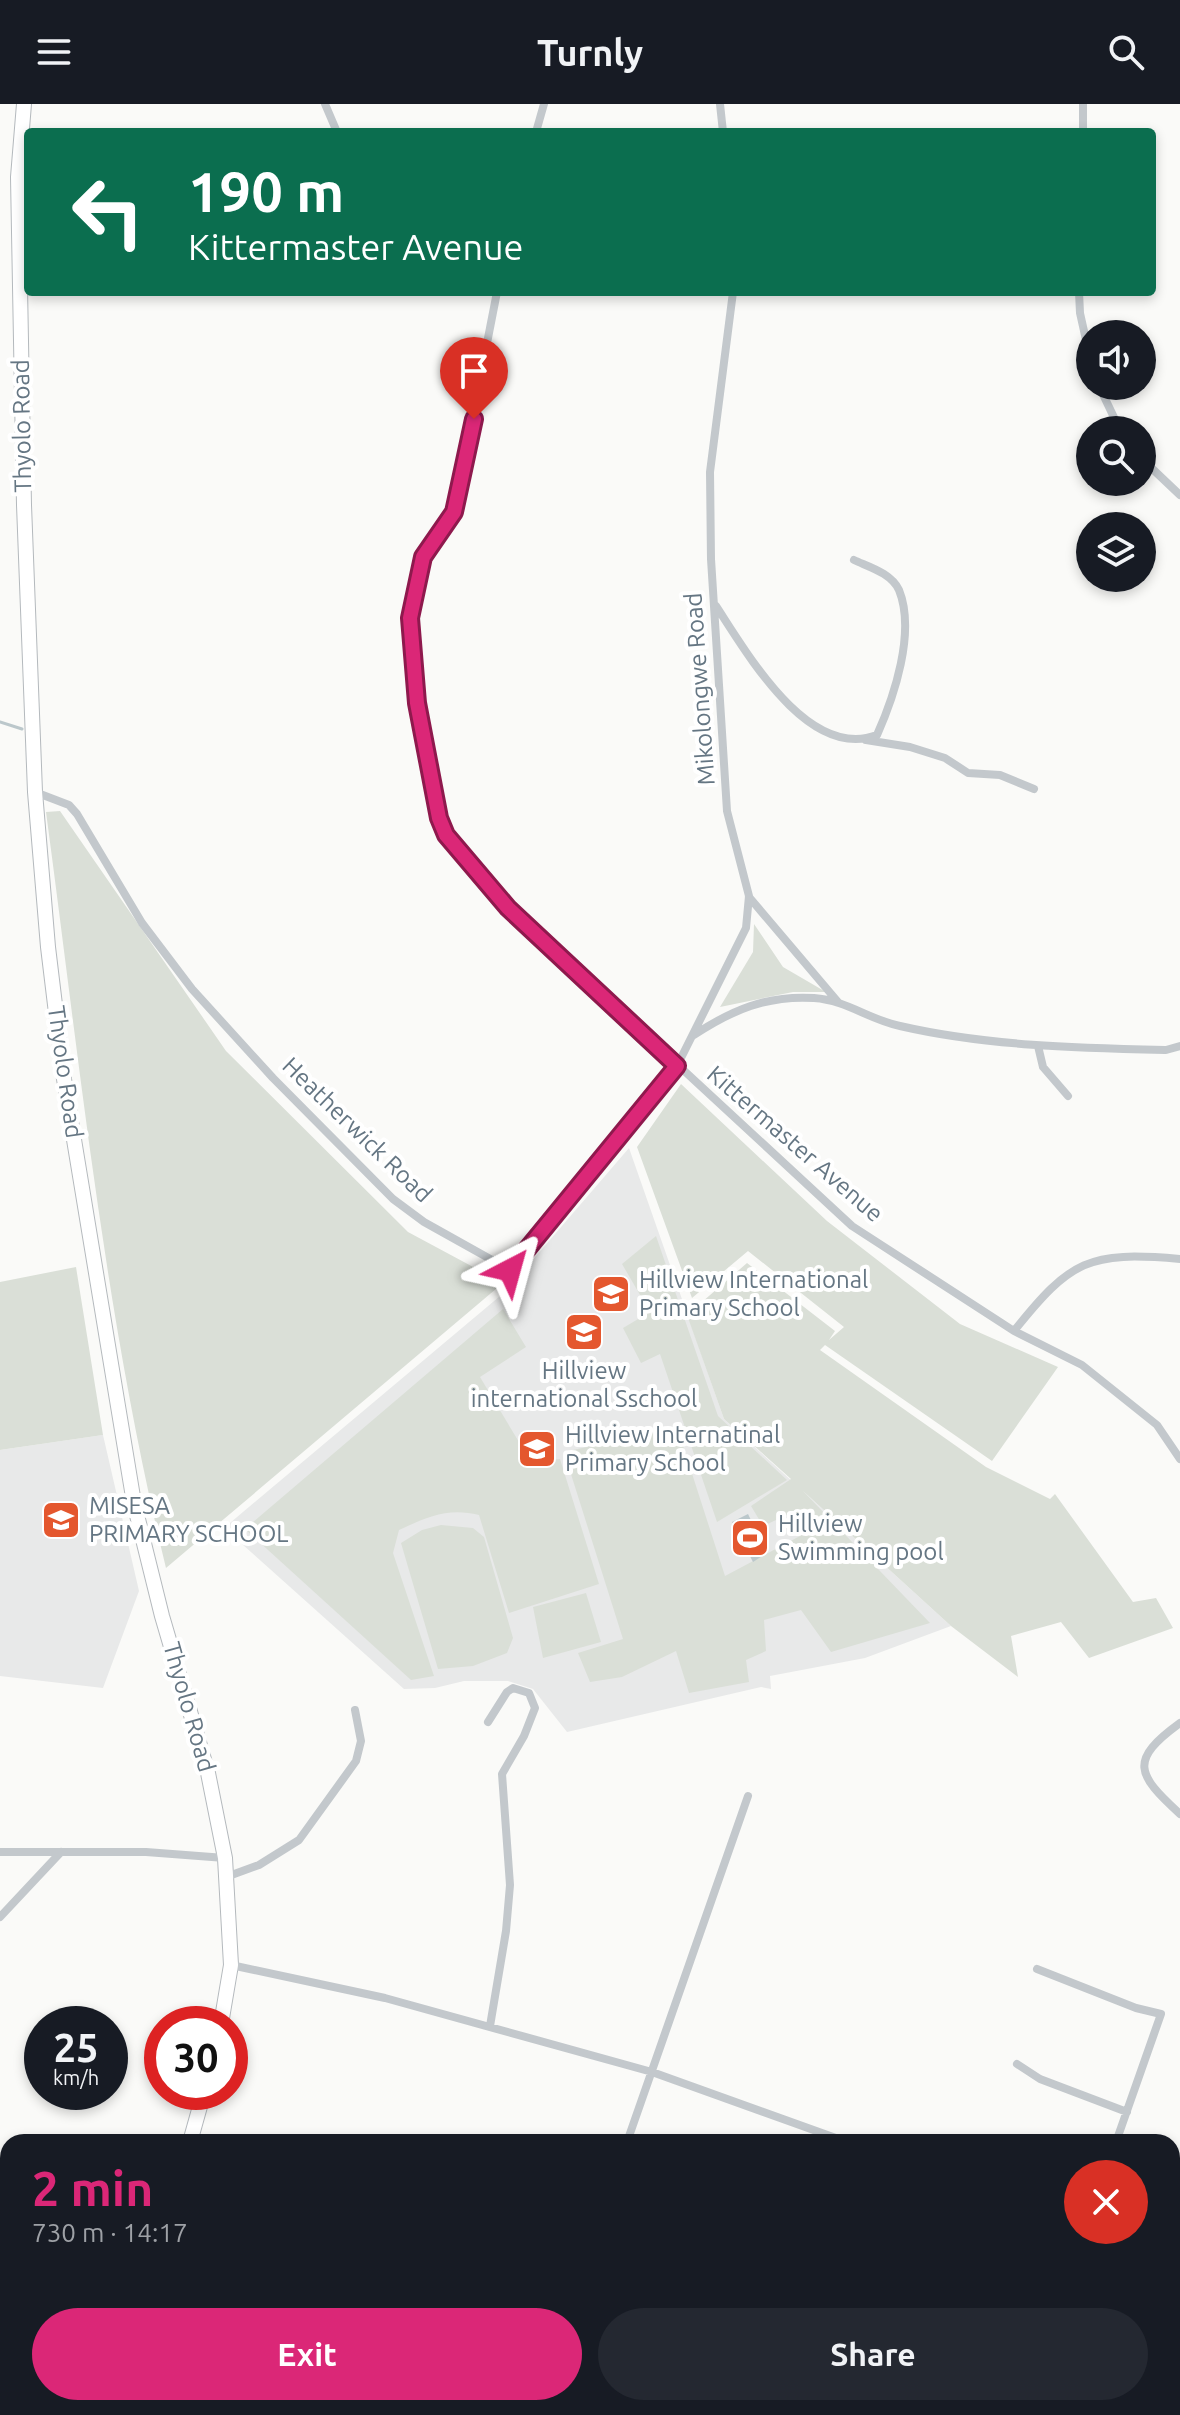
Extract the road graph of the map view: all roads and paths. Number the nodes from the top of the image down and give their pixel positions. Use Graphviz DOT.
graph roads {
  1 [pos="24,104"];
  2 [pos="325,104"];
  3 [pos="544,104"];
  4 [pos="720,104"];
  5 [pos="1083,104"];
  6 [pos="335,128"];
  7 [pos="537,128"];
  8 [pos="723,128"];
  9 [pos="1083,128"];
  10 [pos="23,181"];
  11 [pos="496,296"];
  12 [pos="732,296"];
  13 [pos="1079,296"];
  14 [pos="1082,320"];
  15 [pos="1156,472"];
  16 [pos="1180,495"];
  17 [pos="854,560"];
  18 [pos="715,605"];
  19 [pos="862,740"];
  20 [pos="1034,789"];
  21 [pos="35,792"];
  22 [pos="749,896"];
  23 [pos="839,1003"];
  24 [pos="690,1037"];
  25 [pos="1038,1046"];
  26 [pos="1180,1046"];
  27 [pos="677,1066"];
  28 [pos="1068,1096"];
  29 [pos="1180,1259"];
  30 [pos="1014,1331"];
  31 [pos="1180,1459"];
  32 [pos="355,1710"];
  33 [pos="488,1722"];
  34 [pos="1180,1723"];
  35 [pos="748,1796"];
  36 [pos="1180,1814"];
  37 [pos="0,1852"];
  38 [pos="61,1852"];
  39 [pos="225,1858"];
  40 [pos="226,1877"];
  41 [pos="0,1917"];
  42 [pos="231,1965"];
  43 [pos="1037,1969"];
  44 [pos="224,2006"];
  45 [pos="490,2026"];
  46 [pos="1017,2064"];
  47 [pos="652,2072"];
  48 [pos="199,2110"];
  49 [pos="1127,2112"];
  50 [pos="192,2134"];
  51 [pos="630,2134"];
  52 [pos="825,2134"];
  53 [pos="1119,2134"];
  1 -- 10 [label="highway, Thyolo Road"];
  2 -- 6 [label="street"];
  3 -- 7 [label="street"];
  4 -- 8 [label="street"];
  5 -- 9 [label="street"];
  10 -- 21 [label="highway, Thyolo Road"];
  11 -- 27 [label="street, Kittermaster Avenue"];
  12 -- 18 [label="street, Mikolongwe Road"];
  13 -- 14 [label="street"];
  15 -- 16 [label="street"];
  17 -- 19 [label="street"];
  18 -- 19 [label="street"];
  18 -- 22 [label="street, Mikolongwe Road"];
  19 -- 20 [label="street"];
  21 -- 27 [label="street, Heatherwick Road"];
  21 -- 39 [label="highway, Thyolo Road"];
  22 -- 23 [label="street"];
  22 -- 24 [label="street, Mikolongwe Road"];
  23 -- 24 [label="street"];
  23 -- 25 [label="street"];
  24 -- 27 [label="street, Mikolongwe Road"];
  25 -- 26 [label="street"];
  25 -- 28 [label="street"];
  27 -- 30 [label="street, Kittermaster Avenue"];
  29 -- 30 [label="street"];
  30 -- 31 [label="street, Kittermaster Avenue"];
  32 -- 40 [label="street"];
  33 -- 45 [label="street"];
  34 -- 36 [label="street"];
  35 -- 47 [label="street"];
  37 -- 38 [label="street"];
  38 -- 39 [label="street"];
  38 -- 41 [label="street"];
  39 -- 40 [label="highway, Thyolo Road"];
  40 -- 42 [label="highway, Thyolo Road"];
  42 -- 44 [label="highway, Thyolo Road"];
  42 -- 45 [label="street"];
  43 -- 49 [label="street"];
  45 -- 47 [label="street"];
  46 -- 49 [label="street"];
  47 -- 51 [label="street"];
  47 -- 52 [label="street"];
  48 -- 50 [label="highway"];
  49 -- 53 [label="street"];
}
